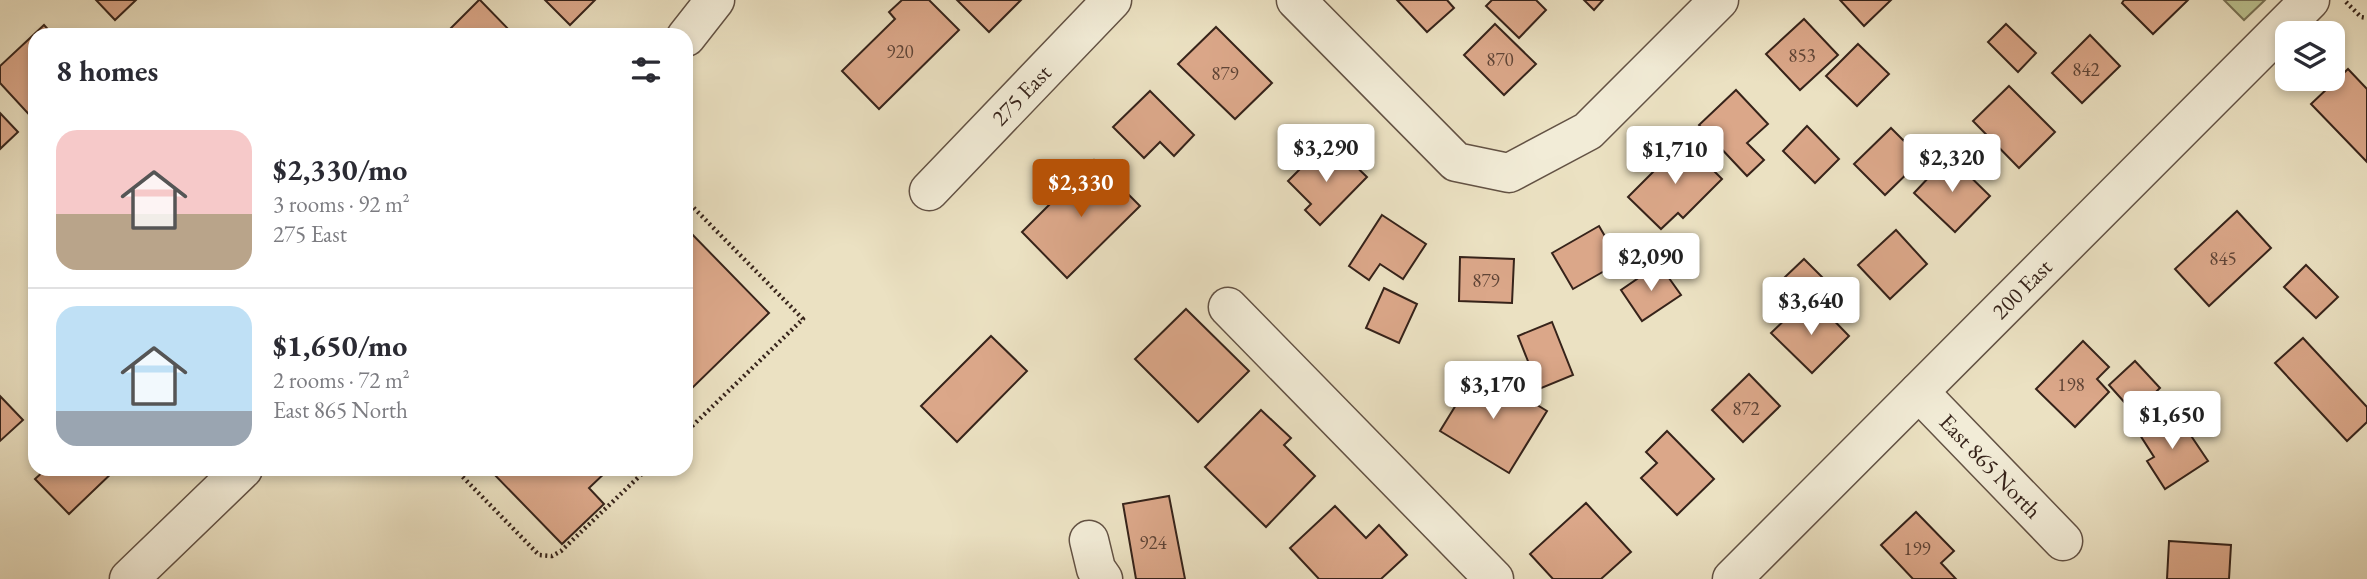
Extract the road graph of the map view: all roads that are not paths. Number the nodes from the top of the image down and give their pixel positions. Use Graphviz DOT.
graph roads {
  1 [pos="715,0"];
  2 [pos="1112,0"];
  3 [pos="1296,0"];
  4 [pos="1719,0"];
  5 [pos="2310,0"];
  6 [pos="693,28"];
  7 [pos="929,191"];
  8 [pos="1228,306"];
  9 [pos="1919,392"];
  10 [pos="236,476"];
  11 [pos="1089,541"];
  12 [pos="2063,541"];
  13 [pos="129,579"];
  14 [pos="1103,579"];
  15 [pos="1494,579"];
  16 [pos="1732,579"];
  1 -- 6 [label="street"];
  2 -- 7 [label="street, 275 East"];
  3 -- 4 [label="street"];
  5 -- 9 [label="street, 200 East"];
  8 -- 15 [label="street"];
  9 -- 12 [label="street, East 865 North"];
  9 -- 16 [label="street, 200 East"];
  10 -- 13 [label="street"];
  11 -- 14 [label="street"];
}
